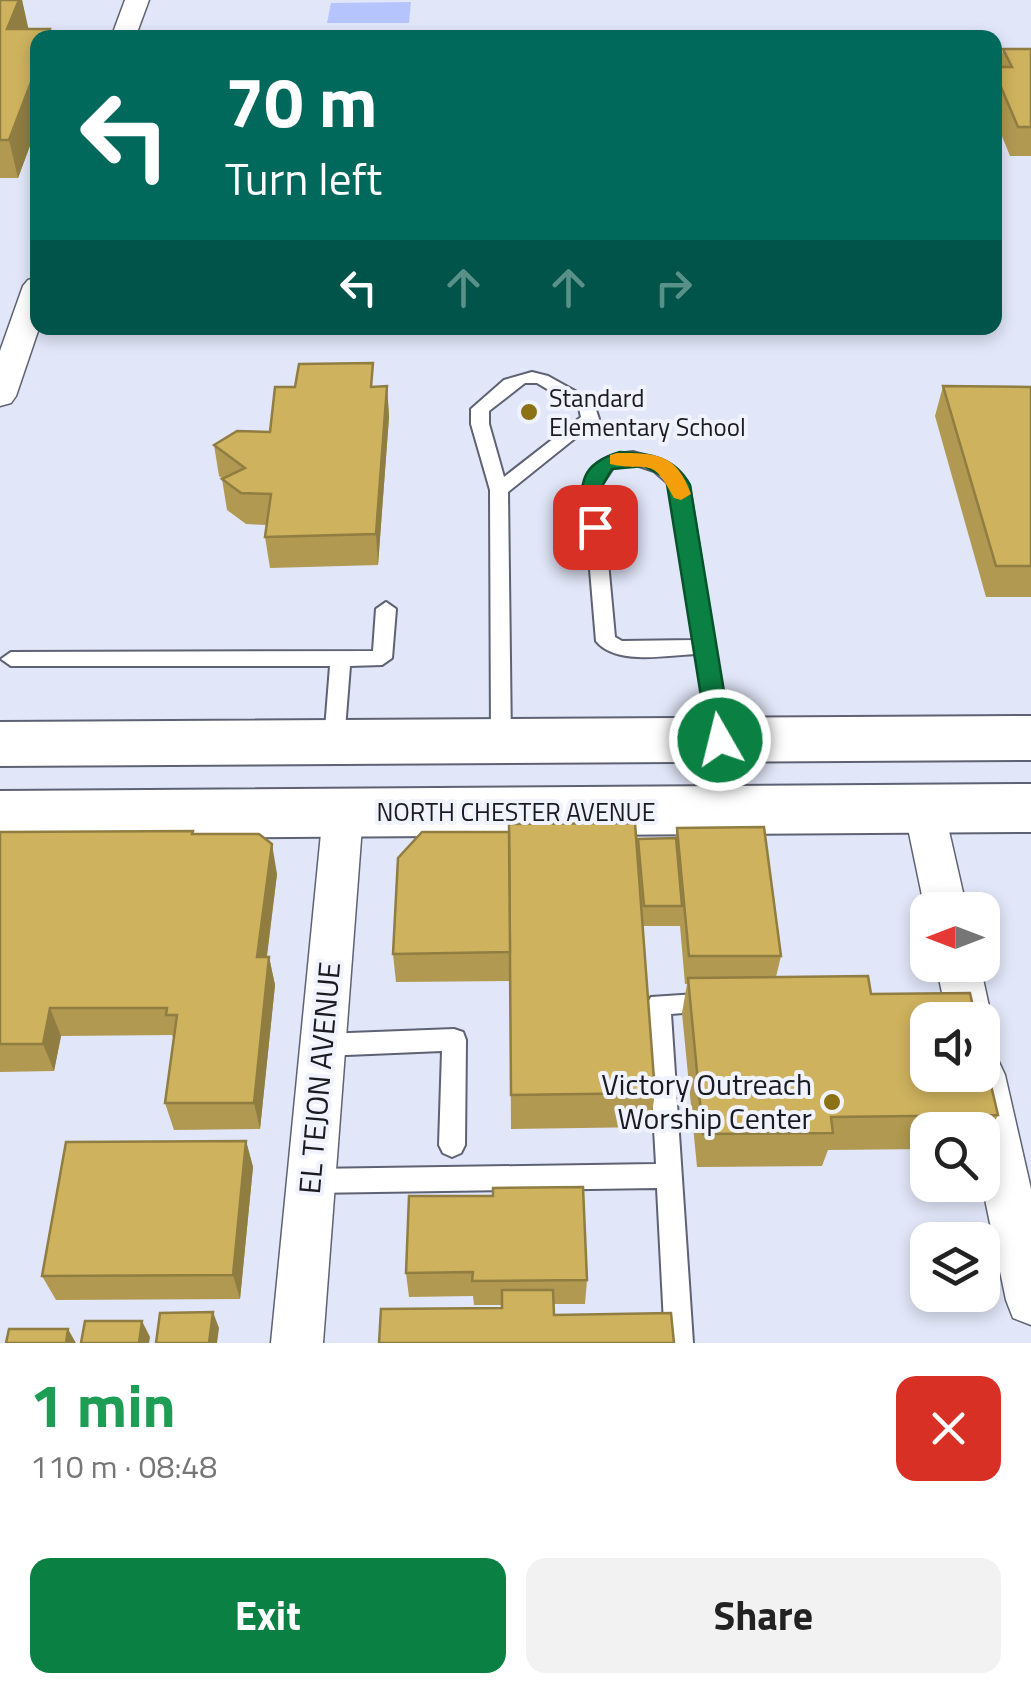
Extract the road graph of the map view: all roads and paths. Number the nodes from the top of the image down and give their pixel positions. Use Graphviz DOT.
graph roads {
  1 [pos="137,0"];
  2 [pos="126,30"];
  3 [pos="30,309"];
  4 [pos="0,396"];
  5 [pos="499,490"];
  6 [pos="386,610"];
  7 [pos="706,647"];
  8 [pos="11,659"];
  9 [pos="341,659"];
  10 [pos="1031,738"];
  11 [pos="720,740"];
  12 [pos="501,741"];
  13 [pos="334,742"];
  14 [pos="0,744"];
  15 [pos="1031,808"];
  16 [pos="924,809"];
  17 [pos="343,813"];
  18 [pos="0,814"];
  19 [pos="942,892"];
  20 [pos="736,1002"];
  21 [pos="323,1045"];
  22 [pos="986,1092"];
  23 [pos="452,1145"];
  24 [pos="669,1176"];
  25 [pos="311,1181"];
  26 [pos="1031,1300"];
  27 [pos="298,1343"];
  28 [pos="679,1343"];
  1 -- 2 [label="street"];
  3 -- 4 [label="street"];
  5 -- 5 [label="lane"];
  5 -- 12 [label="lane"];
  6 -- 9 [label="lane"];
  7 -- 7 [label="lane"];
  7 -- 11 [label="lane"];
  8 -- 9 [label="lane"];
  9 -- 13 [label="lane"];
  10 -- 11 [label="main road"];
  11 -- 12 [label="main road"];
  12 -- 13 [label="main road"];
  13 -- 14 [label="main road"];
  15 -- 16 [label="main road, NORTH CHESTER AVENUE"];
  16 -- 17 [label="main road, NORTH CHESTER AVENUE"];
  16 -- 19 [label="street"];
  17 -- 18 [label="main road, NORTH CHESTER AVENUE"];
  17 -- 21 [label="street, EL TEJON AVENUE"];
  20 -- 24 [label="lane"];
  21 -- 23 [label="lane"];
  21 -- 25 [label="street, EL TEJON AVENUE"];
  22 -- 26 [label="street"];
  24 -- 25 [label="lane"];
  24 -- 28 [label="lane"];
  25 -- 27 [label="street, EL TEJON AVENUE"];
}
